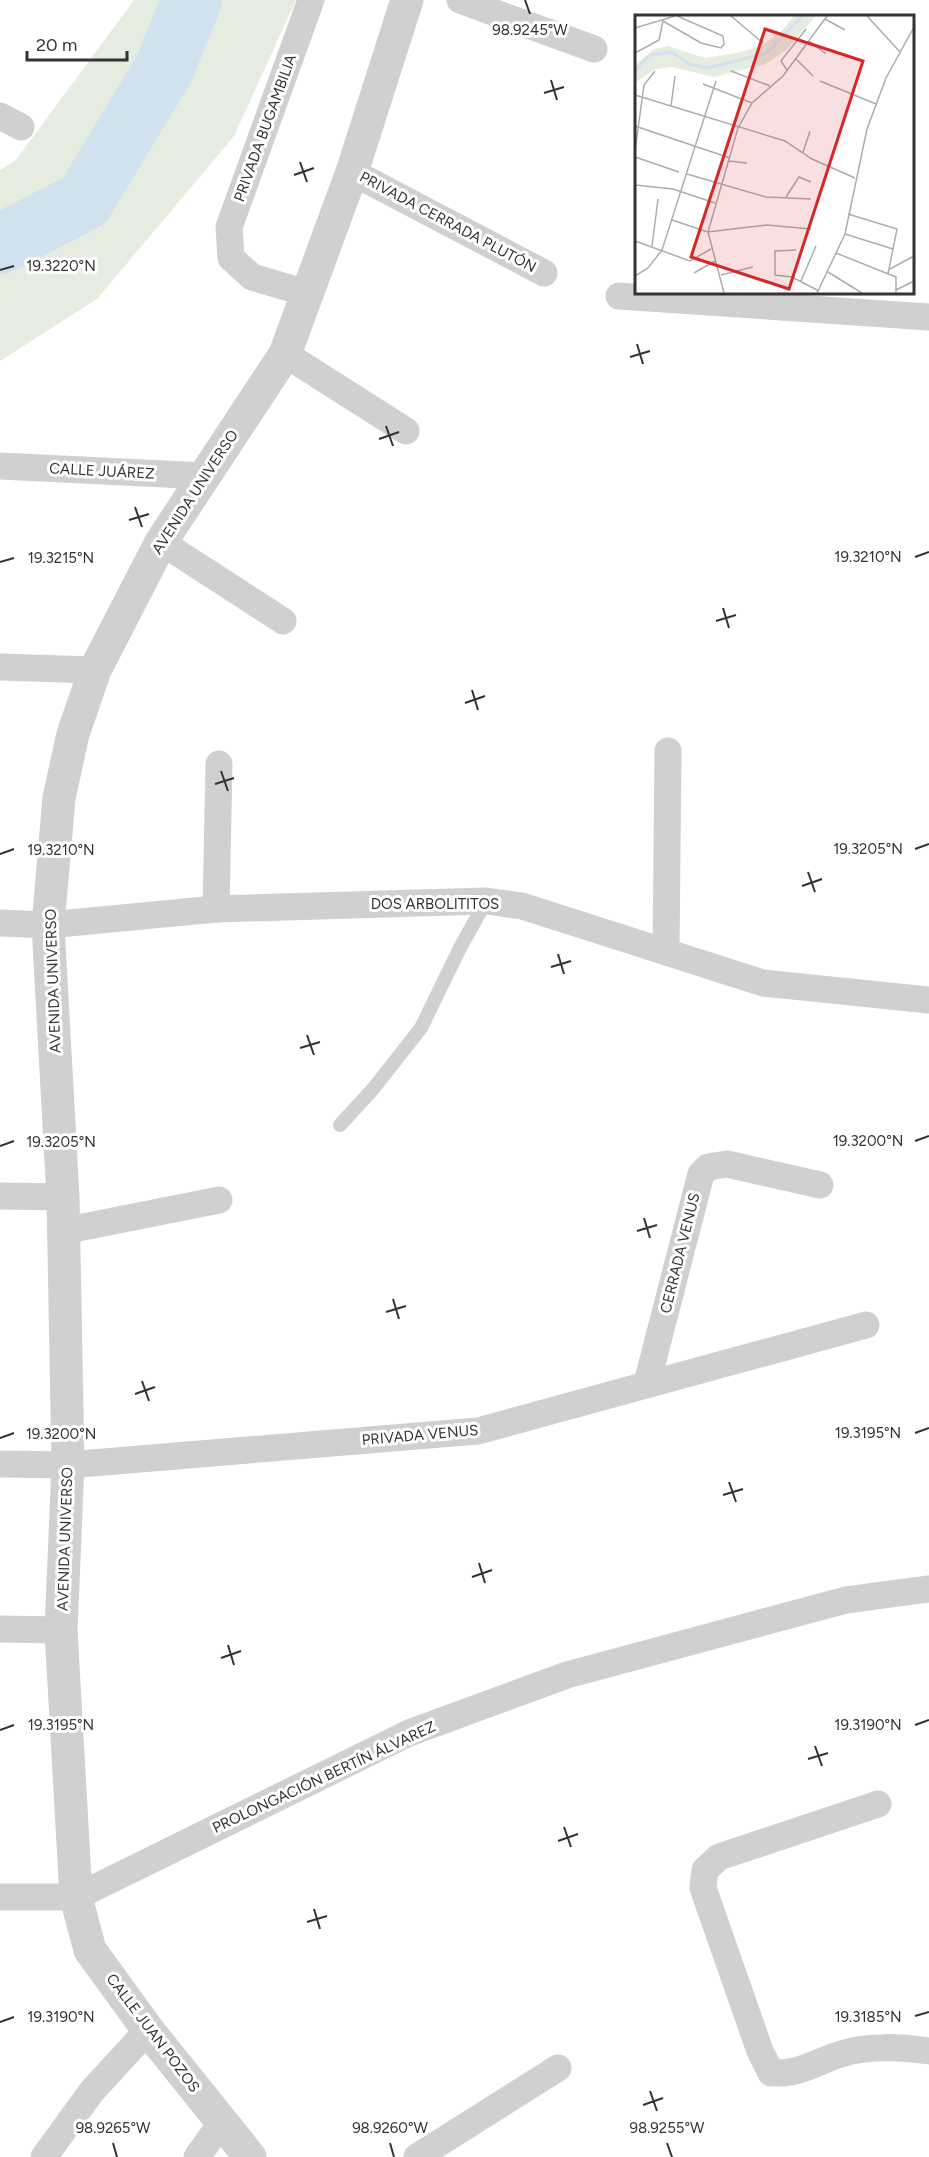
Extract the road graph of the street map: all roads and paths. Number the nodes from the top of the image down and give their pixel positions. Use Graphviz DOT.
graph roads {
  1 [pos="311,0"];
  2 [pos="407,0"];
  3 [pos="460,0"];
  4 [pos="594,49"];
  5 [pos="352,172"];
  6 [pos="544,273"];
  7 [pos="306,293"];
  8 [pos="620,296"];
  9 [pos="929,317"];
  10 [pos="285,354"];
  11 [pos="406,431"];
  12 [pos="0,466"];
  13 [pos="205,476"];
  14 [pos="160,542"];
  15 [pos="283,621"];
  16 [pos="0,667"];
  17 [pos="95,670"];
  18 [pos="668,751"];
  19 [pos="219,764"];
  20 [pos="486,901"];
  21 [pos="216,909"];
  22 [pos="0,923"];
  23 [pos="48,926"];
  24 [pos="666,952"];
  25 [pos="929,1000"];
  26 [pos="340,1125"];
  27 [pos="820,1185"];
  28 [pos="0,1196"];
  29 [pos="63,1197"];
  30 [pos="219,1200"];
  31 [pos="63,1231"];
  32 [pos="866,1325"];
  33 [pos="647,1383"];
  34 [pos="0,1464"];
  35 [pos="68,1465"];
  36 [pos="929,1589"];
  37 [pos="0,1629"];
  38 [pos="61,1630"];
  39 [pos="878,1804"];
  40 [pos="0,1897"];
  41 [pos="76,1897"];
  42 [pos="148,2030"];
  43 [pos="929,2051"];
  44 [pos="558,2068"];
  45 [pos="222,2122"];
  46 [pos="44,2157"];
  47 [pos="197,2157"];
  48 [pos="250,2157"];
  49 [pos="417,2157"];
  1 -- 7 [label="street, PRIVADA BUGAMBILIA"];
  2 -- 5 [label="street, AVENIDA UNIVERSO"];
  3 -- 4 [label="street"];
  5 -- 6 [label="street, PRIVADA CERRADA PLUTÓN"];
  5 -- 7 [label="street, AVENIDA UNIVERSO"];
  7 -- 10 [label="street, AVENIDA UNIVERSO"];
  8 -- 9 [label="street"];
  10 -- 11 [label="street"];
  10 -- 13 [label="street, AVENIDA UNIVERSO"];
  12 -- 13 [label="street, CALLE JUÁREZ"];
  13 -- 14 [label="street, AVENIDA UNIVERSO"];
  14 -- 15 [label="street"];
  14 -- 17 [label="street, AVENIDA UNIVERSO"];
  16 -- 17 [label="street"];
  17 -- 23 [label="street, AVENIDA UNIVERSO"];
  18 -- 24 [label="street"];
  19 -- 21 [label="street"];
  20 -- 21 [label="street, DOS ARBOLITITOS"];
  20 -- 24 [label="street, DOS ARBOLITITOS"];
  20 -- 26 [label="lane"];
  21 -- 23 [label="street, DOS ARBOLITITOS"];
  22 -- 23 [label="street, DOS ARBOLITITOS"];
  23 -- 29 [label="street, AVENIDA UNIVERSO"];
  24 -- 25 [label="street, DOS ARBOLITITOS"];
  27 -- 33 [label="street, CERRADA VENUS"];
  28 -- 29 [label="street"];
  29 -- 31 [label="street, AVENIDA UNIVERSO"];
  30 -- 31 [label="street"];
  31 -- 35 [label="street, AVENIDA UNIVERSO"];
  32 -- 33 [label="street, PRIVADA VENUS"];
  33 -- 35 [label="street, PRIVADA VENUS"];
  34 -- 35 [label="street, PRIVADA VENUS"];
  35 -- 38 [label="street, AVENIDA UNIVERSO"];
  36 -- 41 [label="street, PROLONGACIÓN BERTÍN ÁLVAREZ"];
  37 -- 38 [label="street"];
  38 -- 41 [label="street, AVENIDA UNIVERSO"];
  39 -- 43 [label="street"];
  40 -- 41 [label="street"];
  41 -- 42 [label="street, CALLE JUAN POZOS"];
  42 -- 45 [label="street, CALLE JUAN POZOS"];
  42 -- 46 [label="street"];
  44 -- 49 [label="street"];
  45 -- 47 [label="street"];
  45 -- 48 [label="street, CALLE JUAN POZOS"];
}
